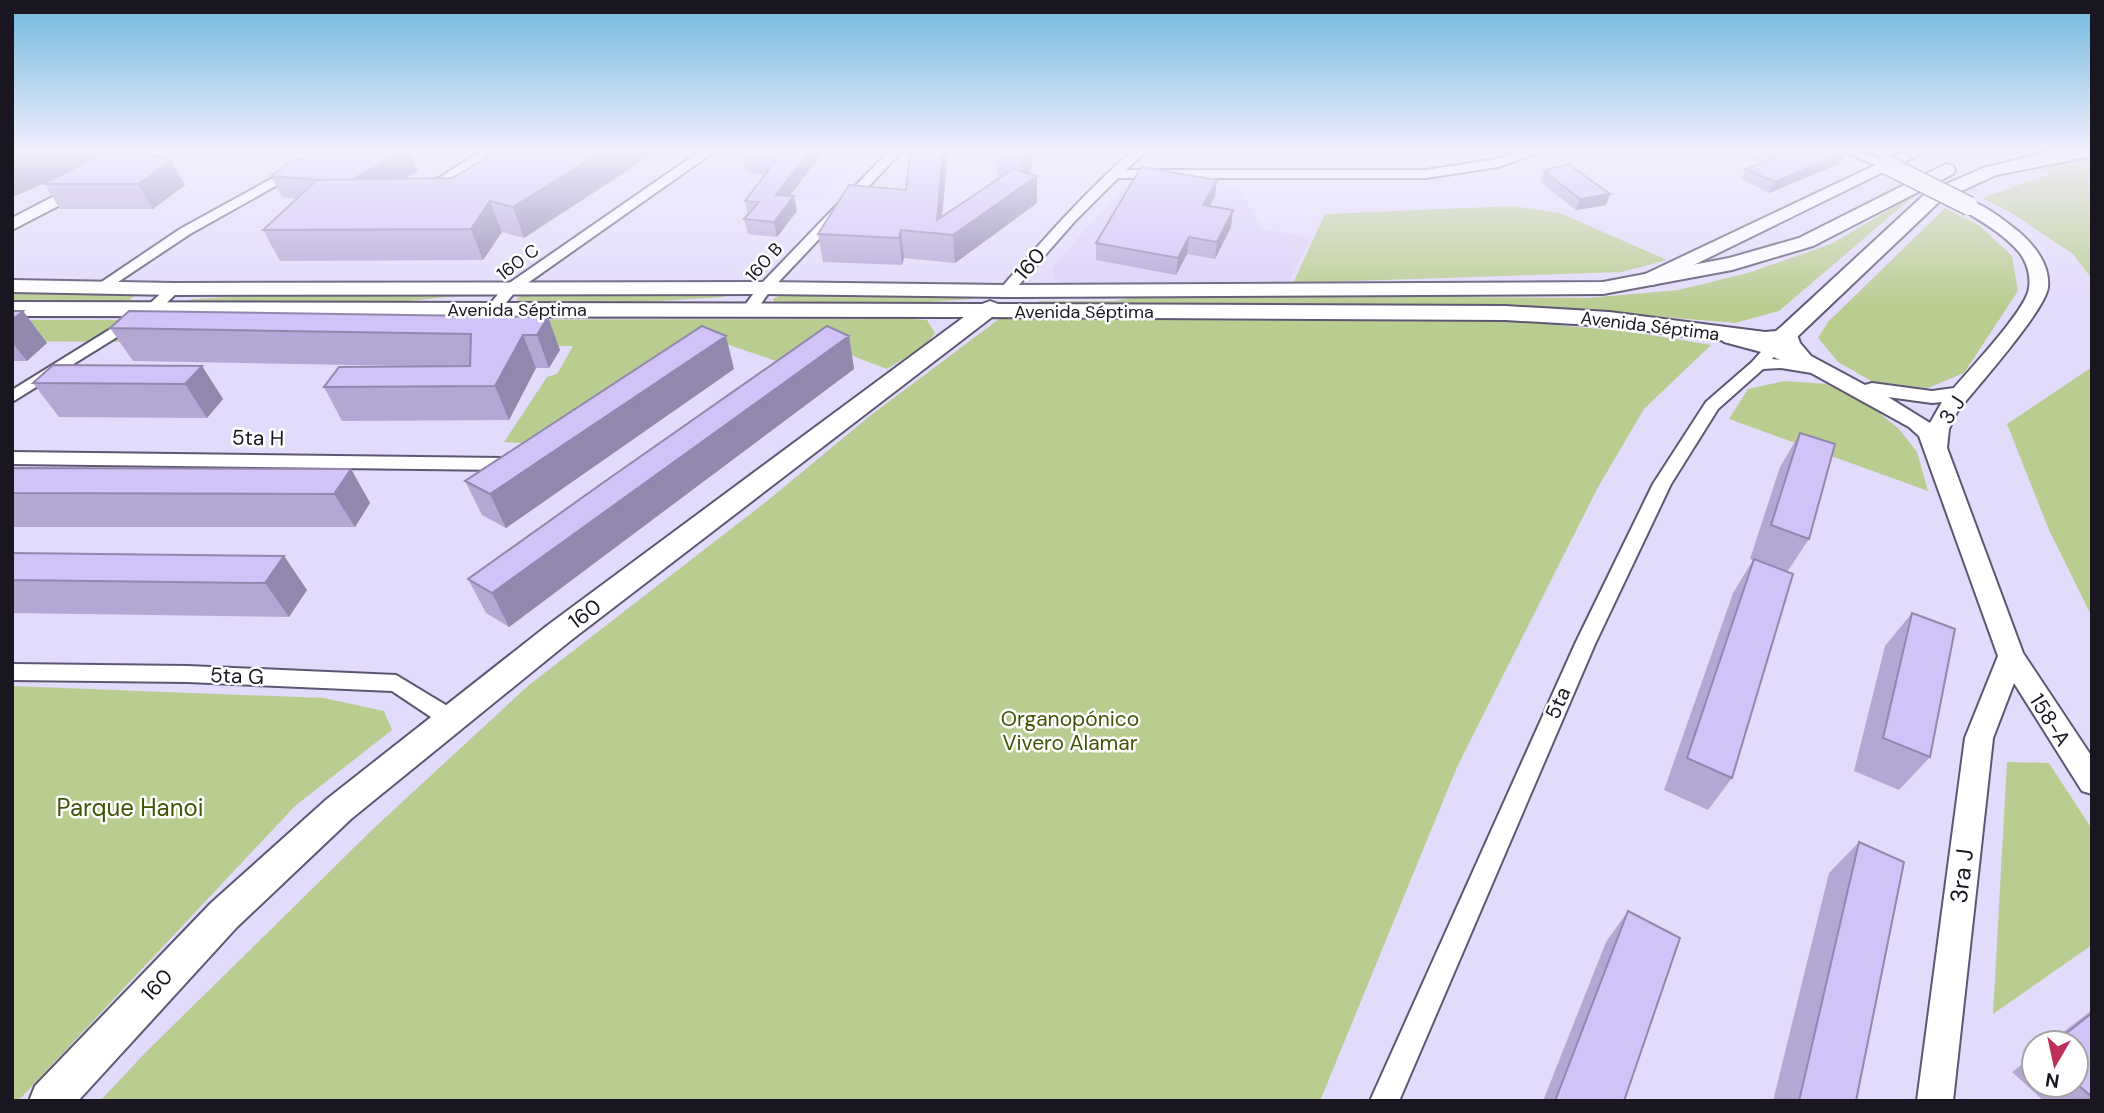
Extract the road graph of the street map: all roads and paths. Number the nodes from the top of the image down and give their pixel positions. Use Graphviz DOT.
graph roads {
  1 [pos="53,203"];
  2 [pos="232,203"];
  3 [pos="634,203"];
  4 [pos="846,203"];
  5 [pos="1084,203"];
  6 [pos="1810,203"];
  7 [pos="1881,203"];
  8 [pos="1927,203"];
  9 [pos="1963,203"];
  10 [pos="12,225"];
  11 [pos="1646,281"];
  12 [pos="12,286"];
  13 [pos="101,287"];
  14 [pos="765,288"];
  15 [pos="174,289"];
  16 [pos="510,289"];
  17 [pos="996,301"];
  18 [pos="12,309"];
  19 [pos="750,309"];
  20 [pos="151,310"];
  21 [pos="492,310"];
  22 [pos="1775,346"];
  23 [pos="1856,386"];
  24 [pos="1962,393"];
  25 [pos="12,397"];
  26 [pos="1936,448"];
  27 [pos="12,458"];
  28 [pos="503,464"];
  29 [pos="2011,656"];
  30 [pos="12,672"];
  31 [pos="451,719"];
  32 [pos="2092,782"];
  33 [pos="50,1101"];
  34 [pos="1384,1101"];
  35 [pos="1936,1101"];
  1 -- 10 [label="street"];
  2 -- 13 [label="street"];
  3 -- 16 [label="street, 160 C"];
  4 -- 14 [label="street, 160 B"];
  5 -- 17 [label="street, 160"];
  6 -- 11 [label="street, Avenida Séptima"];
  7 -- 11 [label="main road, Avenida Séptima"];
  8 -- 22 [label="main road"];
  9 -- 24 [label="street, 3 J, bridge"];
  11 -- 17 [label="main road, Avenida Séptima"];
  12 -- 13 [label="main road, Avenida Séptima"];
  13 -- 15 [label="main road, Avenida Séptima"];
  14 -- 16 [label="main road, Avenida Séptima"];
  14 -- 17 [label="main road, Avenida Séptima"];
  14 -- 19 [label="street, 160 B"];
  15 -- 16 [label="main road, Avenida Séptima"];
  15 -- 20 [label="street"];
  16 -- 21 [label="street, 160 C"];
  17 -- 19 [label="main road, Avenida Séptima"];
  17 -- 22 [label="main road, Avenida Séptima"];
  17 -- 31 [label="main road, 160"];
  18 -- 20 [label="main road, Avenida Séptima"];
  19 -- 21 [label="main road, Avenida Séptima"];
  20 -- 21 [label="main road, Avenida Séptima"];
  20 -- 25 [label="street"];
  22 -- 23 [label="street"];
  22 -- 34 [label="street, 5ta"];
  23 -- 24 [label="street"];
  23 -- 26 [label="street"];
  24 -- 26 [label="street, 3 J"];
  26 -- 29 [label="street, 3 J"];
  27 -- 28 [label="street, 5ta H"];
  29 -- 32 [label="street, 158-A"];
  29 -- 35 [label="street, 3ra J"];
  30 -- 31 [label="street, 5ta G"];
  31 -- 33 [label="main road, 160"];
}
